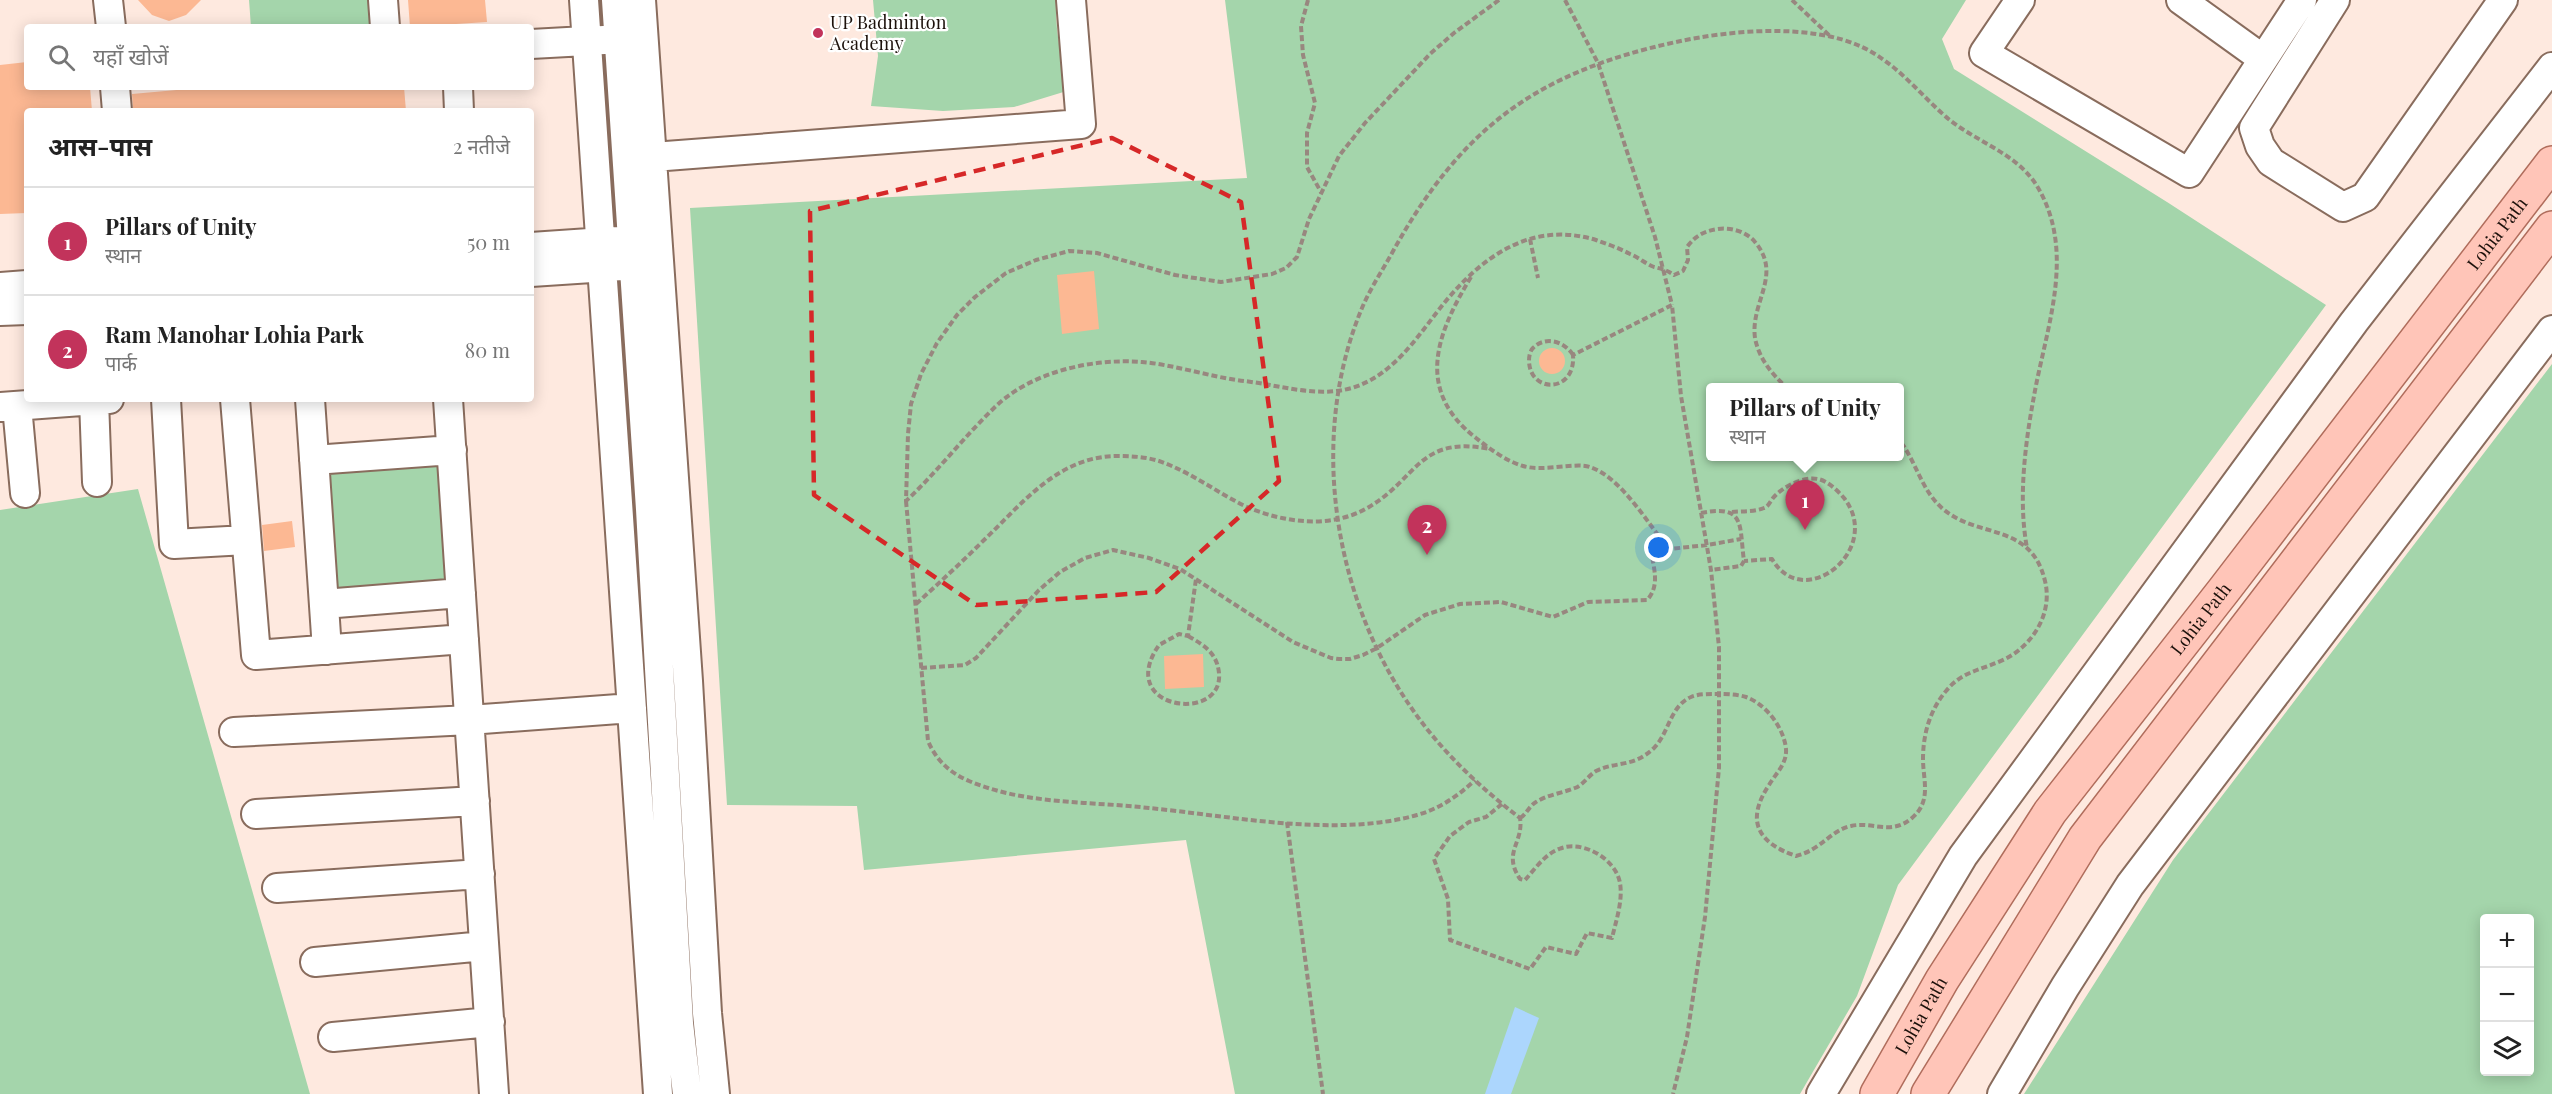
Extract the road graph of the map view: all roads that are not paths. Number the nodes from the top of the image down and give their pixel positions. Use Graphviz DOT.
graph roads {
  1 [pos="108,0"];
  2 [pos="383,0"];
  3 [pos="584,0"];
  4 [pos="616,0"];
  5 [pos="641,0"];
  6 [pos="1071,0"];
  7 [pos="2020,0"];
  8 [pos="2181,0"];
  9 [pos="2302,0"];
  10 [pos="2335,0"];
  11 [pos="2504,0"];
  12 [pos="111,24"];
  13 [pos="385,24"];
  14 [pos="618,40"];
  15 [pos="587,41"];
  16 [pos="534,44"];
  17 [pos="2263,59"];
  18 [pos="2552,67"];
  19 [pos="115,90"];
  20 [pos="458,90"];
  21 [pos="117,108"];
  22 [pos="459,108"];
  23 [pos="653,157"];
  24 [pos="2552,163"];
  25 [pos="2552,228"];
  26 [pos="534,247"];
  27 [pos="659,249"];
  28 [pos="633,253"];
  29 [pos="602,255"];
  30 [pos="534,271"];
  31 [pos="24,285"];
  32 [pos="0,287"];
  33 [pos="24,310"];
  34 [pos="0,311"];
  35 [pos="2552,330"];
  36 [pos="70,402"];
  37 [pos="101,402"];
  38 [pos="166,402"];
  39 [pos="235,402"];
  40 [pos="310,402"];
  41 [pos="448,402"];
  42 [pos="9,406"];
  43 [pos="452,450"];
  44 [pos="314,460"];
  45 [pos="97,482"];
  46 [pos="25,493"];
  47 [pos="246,540"];
  48 [pos="461,593"];
  49 [pos="324,604"];
  50 [pos="464,639"];
  51 [pos="327,650"];
  52 [pos="632,708"];
  53 [pos="469,720"];
  54 [pos="234,732"];
  55 [pos="475,801"];
  56 [pos="256,814"];
  57 [pos="480,874"];
  58 [pos="277,888"];
  59 [pos="484,946"];
  60 [pos="315,962"];
  61 [pos="490,1022"];
  62 [pos="333,1037"];
  63 [pos="494,1094"];
  64 [pos="658,1094"];
  65 [pos="687,1094"];
  66 [pos="715,1094"];
  67 [pos="1821,1094"];
  68 [pos="1877,1094"];
  69 [pos="1928,1094"];
  70 [pos="2002,1094"];
  1 -- 12 [label="street"];
  2 -- 13 [label="street"];
  3 -- 15 [label="street"];
  4 -- 14 [label="street"];
  5 -- 23 [label="street"];
  6 -- 23 [label="street"];
  7 -- 17 [label="street"];
  8 -- 17 [label="street"];
  9 -- 17 [label="street"];
  10 -- 11 [label="street"];
  14 -- 15 [label="street"];
  14 -- 28 [label="street"];
  15 -- 16 [label="street"];
  15 -- 29 [label="street"];
  18 -- 67 [label="street"];
  19 -- 21 [label="street"];
  20 -- 22 [label="street"];
  23 -- 27 [label="street"];
  24 -- 68 [label="main road, Lohia Path"];
  25 -- 69 [label="main road"];
  26 -- 29 [label="street"];
  27 -- 28 [label="street"];
  27 -- 66 [label="street"];
  28 -- 29 [label="street"];
  28 -- 65 [label="street"];
  29 -- 30 [label="street"];
  29 -- 52 [label="street"];
  31 -- 32 [label="street"];
  33 -- 34 [label="street"];
  35 -- 70 [label="street"];
  36 -- 42 [label="street"];
  37 -- 45 [label="street"];
  38 -- 47 [label="street"];
  39 -- 47 [label="street"];
  40 -- 44 [label="street"];
  41 -- 43 [label="street"];
  42 -- 46 [label="street"];
  43 -- 44 [label="street"];
  43 -- 48 [label="street"];
  44 -- 49 [label="street"];
  47 -- 51 [label="street"];
  48 -- 49 [label="street"];
  48 -- 50 [label="street"];
  49 -- 51 [label="street"];
  50 -- 51 [label="street"];
  50 -- 53 [label="street"];
  52 -- 53 [label="street"];
  52 -- 64 [label="street"];
  53 -- 54 [label="street"];
  53 -- 55 [label="street"];
  55 -- 56 [label="street"];
  55 -- 57 [label="street"];
  57 -- 58 [label="street"];
  57 -- 59 [label="street"];
  59 -- 60 [label="street"];
  59 -- 61 [label="street"];
  61 -- 62 [label="street"];
  61 -- 63 [label="street"];
}
